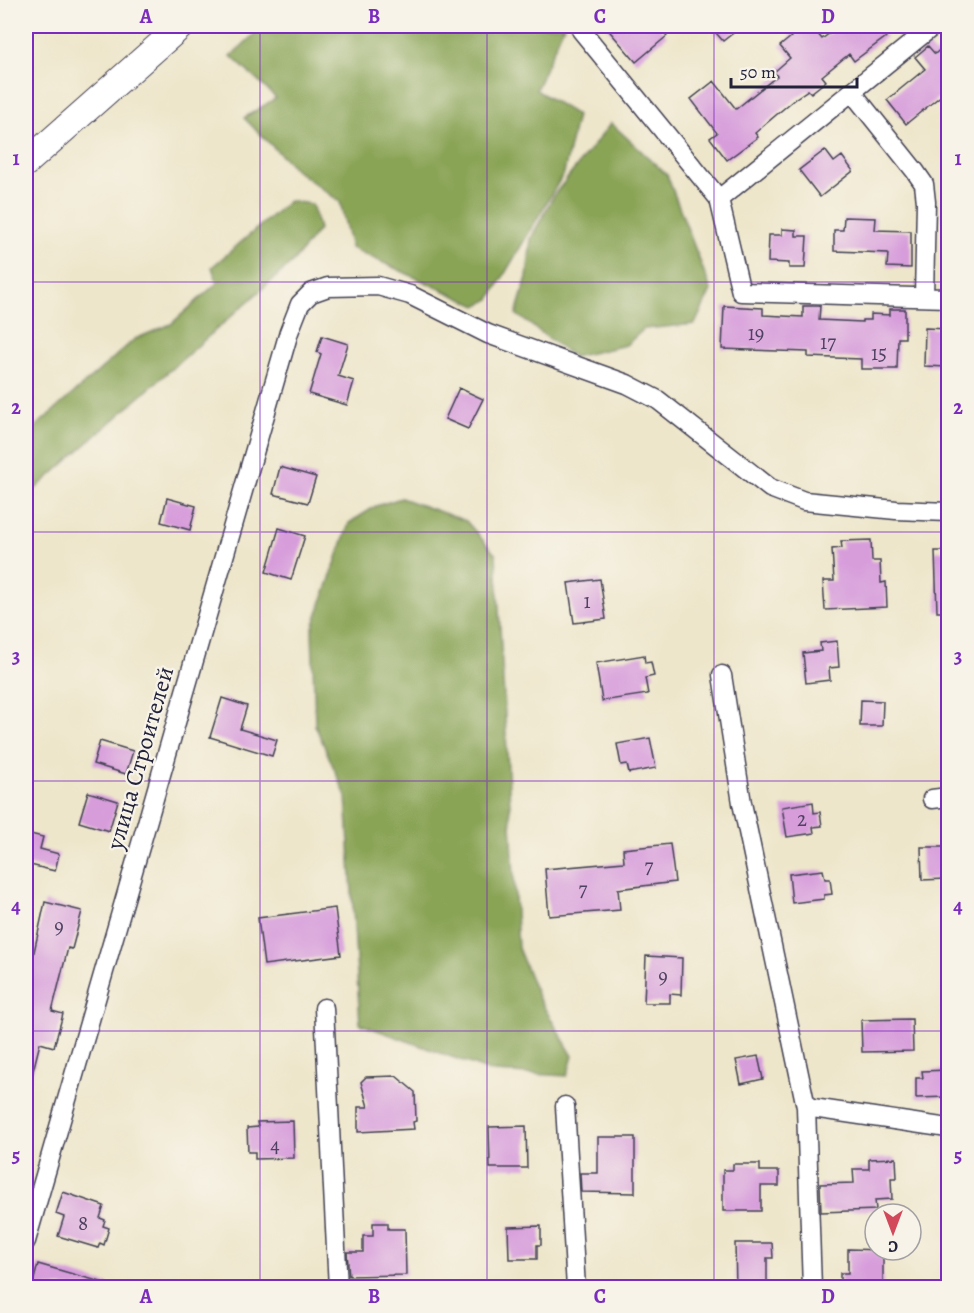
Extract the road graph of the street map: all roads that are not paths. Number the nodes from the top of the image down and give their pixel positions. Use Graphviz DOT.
graph roads {
  1 [pos="182,26"];
  2 [pos="933,26"];
  3 [pos="584,28"];
  4 [pos="852,92"];
  5 [pos="26,163"];
  6 [pos="719,199"];
  7 [pos="924,297"];
  8 [pos="948,298"];
  9 [pos="948,512"];
  10 [pos="722,675"];
  11 [pos="324,1008"];
  12 [pos="565,1106"];
  13 [pos="806,1107"];
  14 [pos="948,1128"];
  15 [pos="26,1241"];
  16 [pos="338,1287"];
  17 [pos="576,1287"];
  18 [pos="812,1287"];
  1 -- 5 [label="main road"];
  2 -- 4 [label="street"];
  3 -- 6 [label="street"];
  4 -- 6 [label="street"];
  4 -- 7 [label="street"];
  6 -- 7 [label="street"];
  7 -- 8 [label="street"];
  9 -- 15 [label="street, улица Строителей"];
  10 -- 13 [label="street"];
  11 -- 16 [label="street"];
  12 -- 17 [label="street"];
  13 -- 14 [label="street"];
  13 -- 18 [label="street"];
}
